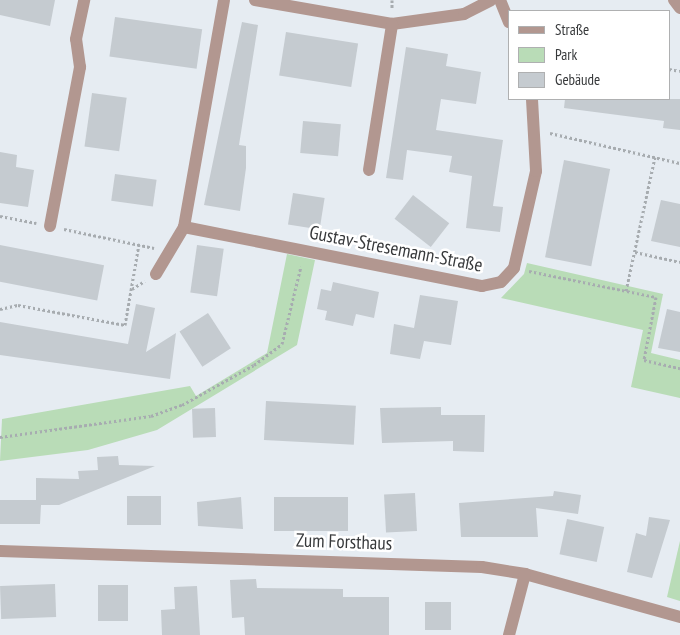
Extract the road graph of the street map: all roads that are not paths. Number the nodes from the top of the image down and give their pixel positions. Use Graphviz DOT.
graph roads {
  1 [pos="84,0"];
  2 [pos="224,0"];
  3 [pos="255,0"];
  4 [pos="491,0"];
  5 [pos="500,0"];
  6 [pos="674,0"];
  7 [pos="680,8"];
  8 [pos="508,20"];
  9 [pos="392,24"];
  10 [pos="532,100"];
  11 [pos="369,170"];
  12 [pos="50,226"];
  13 [pos="184,227"];
  14 [pos="156,274"];
  15 [pos="0,551"];
  16 [pos="525,574"];
  17 [pos="680,617"];
  18 [pos="509,635"];
  1 -- 12 [label="street"];
  2 -- 13 [label="street"];
  3 -- 9 [label="street"];
  4 -- 9 [label="street"];
  5 -- 8 [label="street"];
  6 -- 7 [label="street"];
  9 -- 11 [label="street"];
  10 -- 13 [label="street, Gustav-Stresemann-Straße"];
  13 -- 14 [label="street"];
  15 -- 16 [label="street, Zum Forsthaus"];
  16 -- 17 [label="street, Zum Forsthaus"];
  16 -- 18 [label="street"];
}
